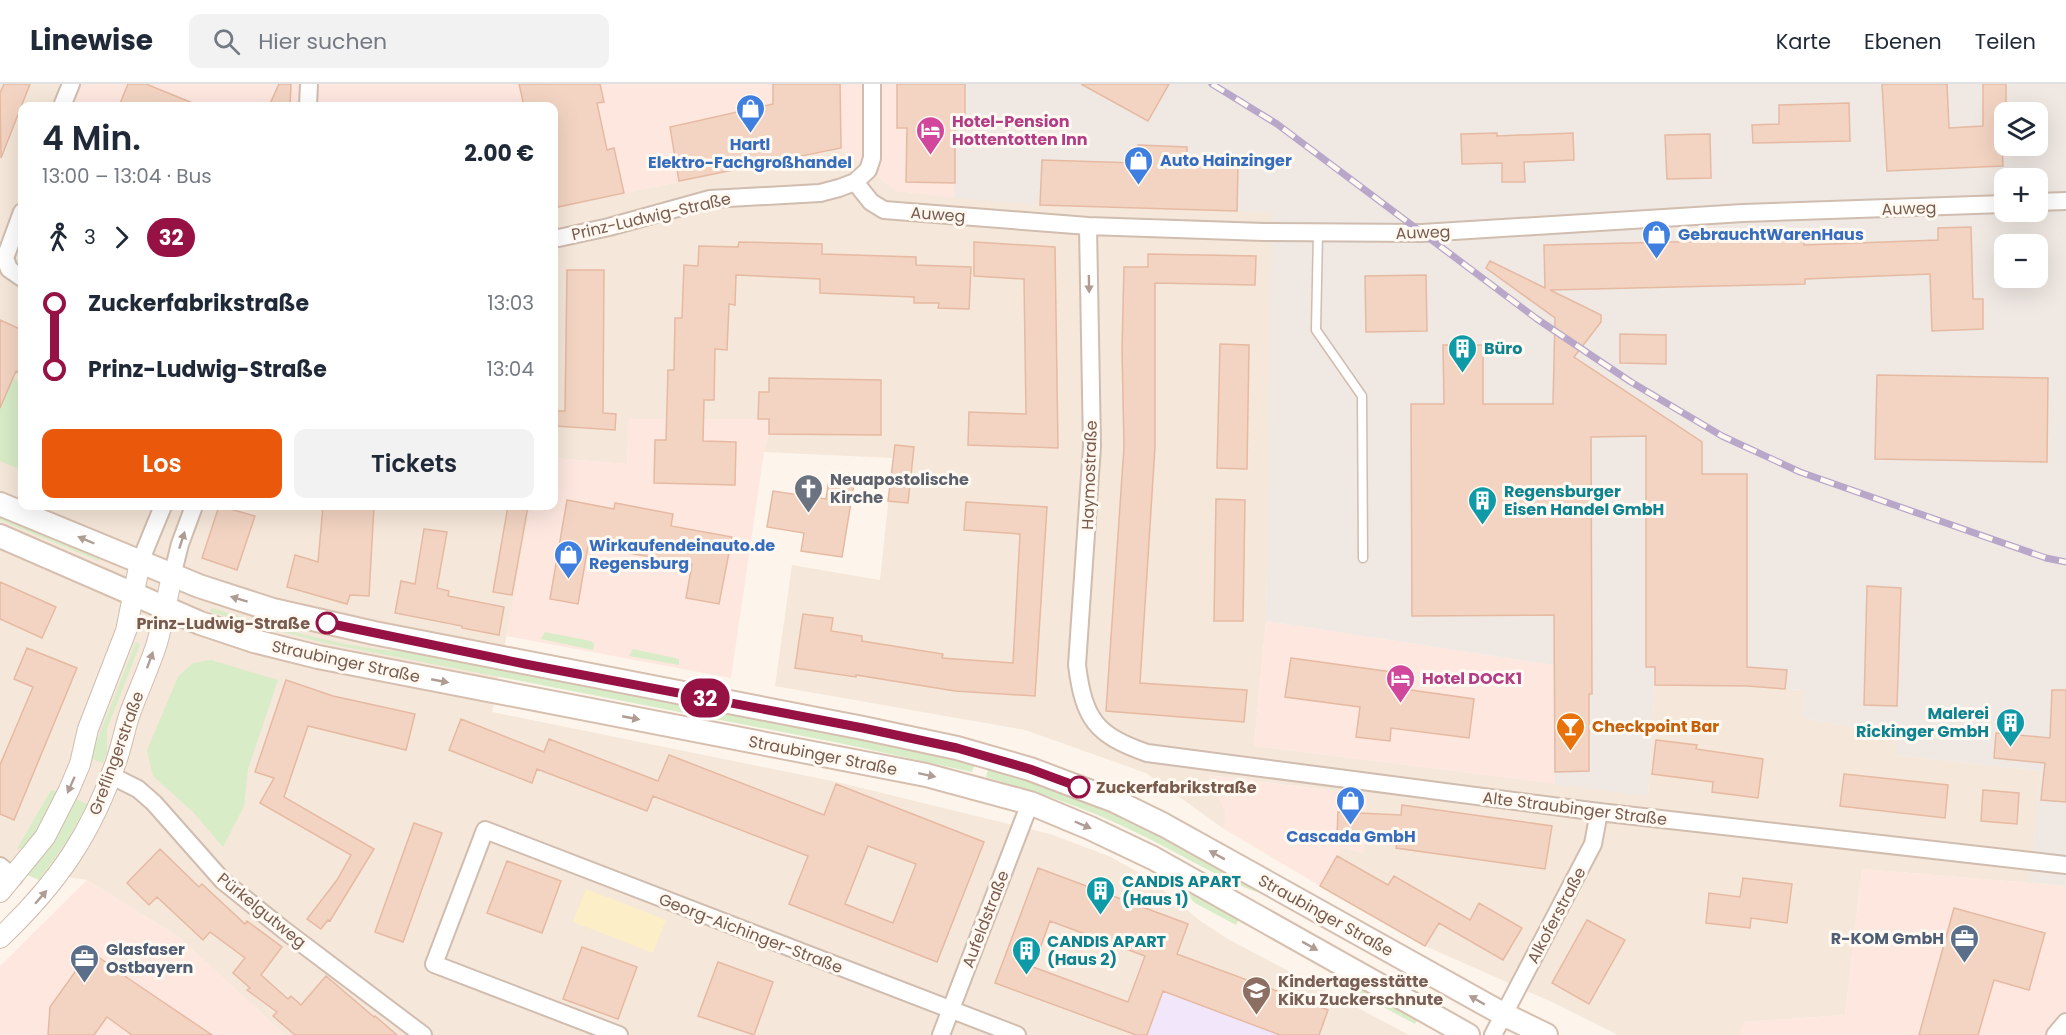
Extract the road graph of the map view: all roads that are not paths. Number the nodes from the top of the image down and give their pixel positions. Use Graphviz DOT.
graph roads {
  1 [pos="71,84"];
  2 [pos="309,84"];
  3 [pos="872,84"];
  4 [pos="64,102"];
  5 [pos="308,102"];
  6 [pos="855,182"];
  7 [pos="2066,201"];
  8 [pos="2048,202"];
  9 [pos="1994,204"];
  10 [pos="1088,226"];
  11 [pos="18,227"];
  12 [pos="1318,233"];
  13 [pos="558,237"];
  14 [pos="7,267"];
  15 [pos="0,504"];
  16 [pos="161,510"];
  17 [pos="193,510"];
  18 [pos="0,536"];
  19 [pos="1363,558"];
  20 [pos="140,562"];
  21 [pos="172,576"];
  22 [pos="134,595"];
  23 [pos="165,608"];
  24 [pos="1094,721"];
  25 [pos="110,775"];
  26 [pos="1030,803"];
  27 [pos="1599,812"];
  28 [pos="2066,865"];
  29 [pos="7,872"];
  30 [pos="0,892"];
  31 [pos="0,938"];
  32 [pos="950,1010"];
  33 [pos="1503,1014"];
  34 [pos="2066,1022"];
  35 [pos="423,1035"];
  36 [pos="619,1035"];
  37 [pos="941,1035"];
  38 [pos="1017,1035"];
  39 [pos="1468,1035"];
  40 [pos="1493,1035"];
  41 [pos="1546,1035"];
  42 [pos="2055,1035"];
  1 -- 4 [label="street"];
  2 -- 5 [label="street"];
  3 -- 6 [label="street"];
  6 -- 10 [label="street, Auweg"];
  6 -- 13 [label="street, Prinz-Ludwig-Straße"];
  7 -- 8 [label="street"];
  9 -- 12 [label="street, Auweg"];
  10 -- 12 [label="street, Auweg"];
  10 -- 24 [label="street, Haymostraße, one-way"];
  11 -- 14 [label="street"];
  12 -- 19 [label="lane"];
  20 -- 15 [label="main road, Straubinger Straße, one-way"];
  16 -- 20 [label="street"];
  21 -- 17 [label="street, one-way"];
  18 -- 22 [label="main road, Straubinger Straße"];
  20 -- 21 [label="main road, Straubinger Straße"];
  20 -- 22 [label="street, Greflingerstraße"];
  21 -- 23 [label="street, Greflingerstraße"];
  33 -- 21 [label="main road, Straubinger Straße, one-way"];
  22 -- 23 [label="main road, Straubinger Straße"];
  22 -- 29 [label="street, Greflingerstraße, one-way"];
  25 -- 23 [label="street, Greflingerstraße, one-way"];
  23 -- 26 [label="main road, Straubinger Straße, one-way"];
  24 -- 27 [label="street, Alte Straubinger Straße"];
  31 -- 25 [label="street, Greflingerstraße, one-way"];
  25 -- 35 [label="street, Pürkelgutweg"];
  26 -- 32 [label="street, Aufeldstraße"];
  26 -- 39 [label="main road, Straubinger Straße, one-way"];
  27 -- 28 [label="street, Alte Straubinger Straße"];
  27 -- 33 [label="street, Alkoferstraße"];
  29 -- 30 [label="street, Greflingerstraße"];
  32 -- 36 [label="street, Georg-Aichinger-Straße"];
  32 -- 37 [label="street, Aufeldstraße"];
  32 -- 38 [label="street, Georg-Aichinger-Straße"];
  33 -- 40 [label="street"];
  33 -- 41 [label="main road, Straubinger Straße"];
  34 -- 42 [label="street"];
}
